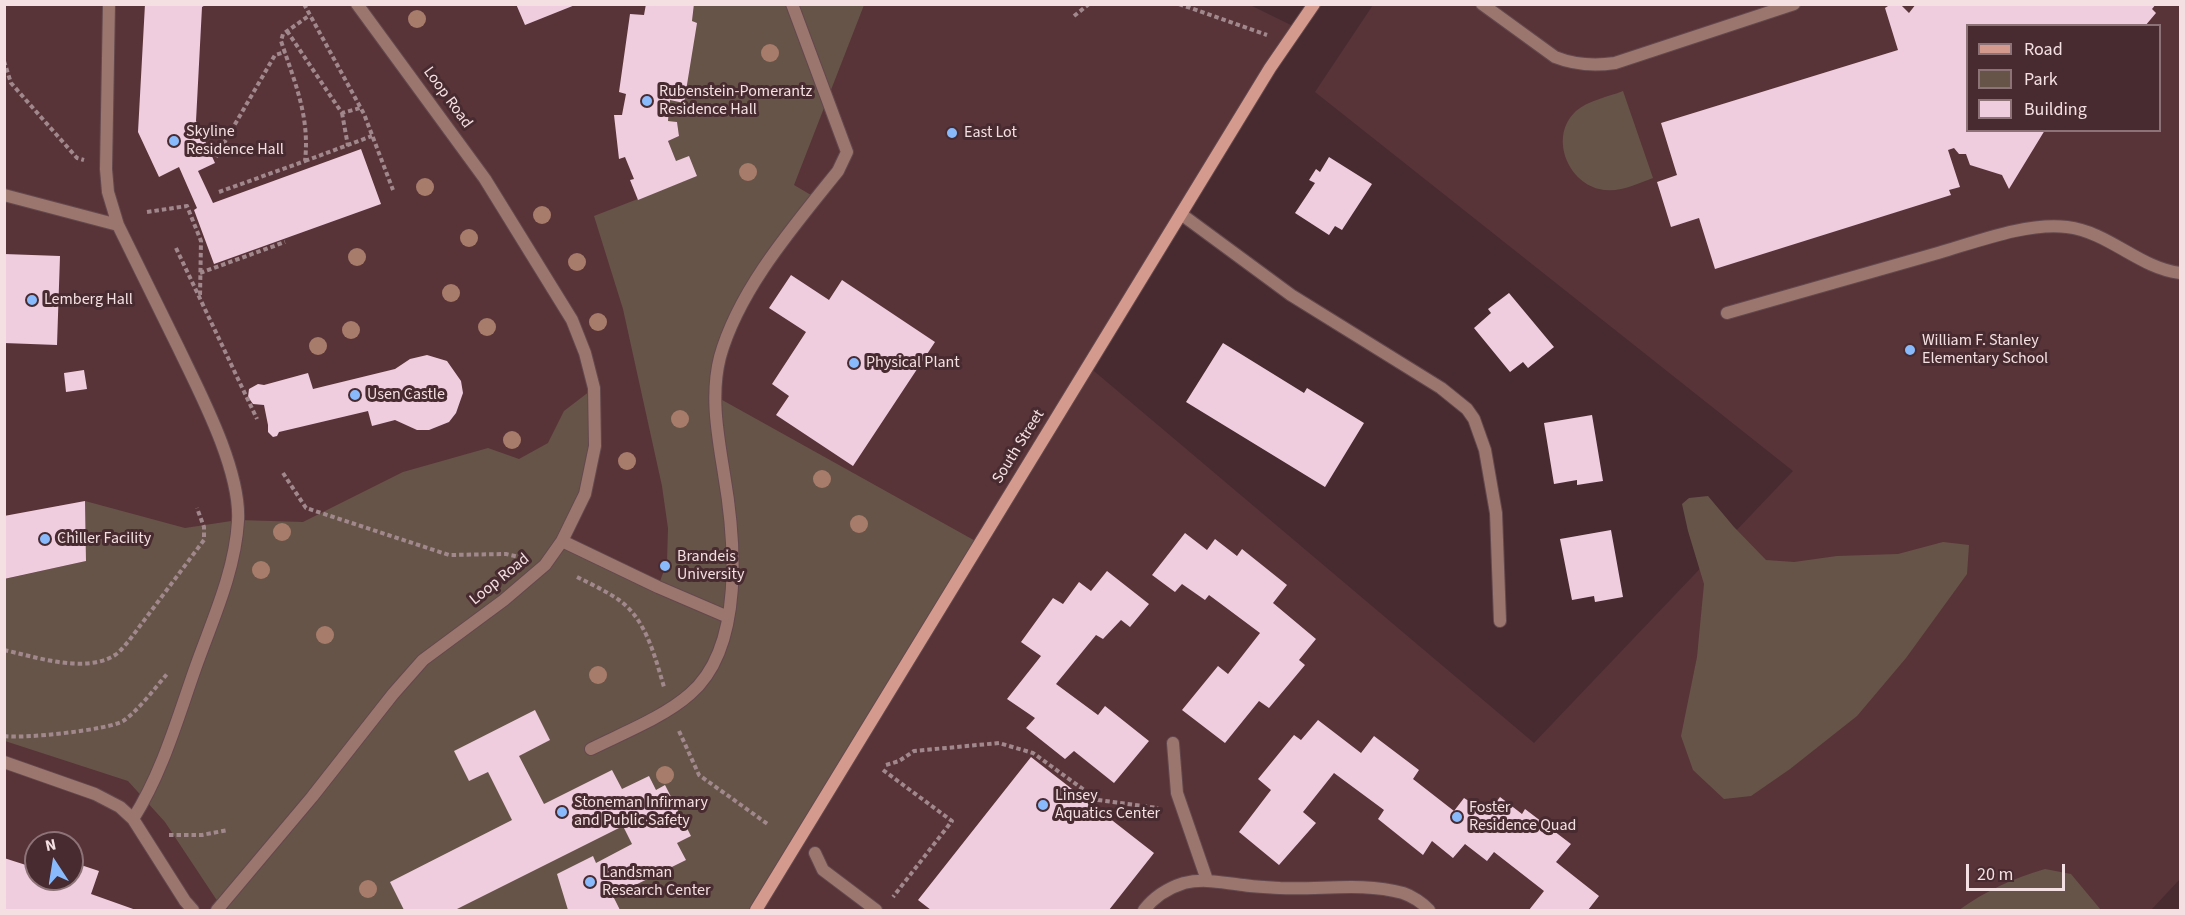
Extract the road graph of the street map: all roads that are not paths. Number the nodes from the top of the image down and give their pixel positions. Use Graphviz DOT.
graph roads {
  1 [pos="109,4"];
  2 [pos="357,4"];
  3 [pos="792,4"];
  4 [pos="1314,4"];
  5 [pos="1482,4"];
  6 [pos="1794,4"];
  7 [pos="4,195"];
  8 [pos="1181,214"];
  9 [pos="118,225"];
  10 [pos="2181,273"];
  11 [pos="1727,313"];
  12 [pos="562,541"];
  13 [pos="728,617"];
  14 [pos="1500,621"];
  15 [pos="1173,743"];
  16 [pos="591,749"];
  17 [pos="4,762"];
  18 [pos="133,819"];
  19 [pos="815,853"];
  20 [pos="1207,880"];
  21 [pos="193,910"];
  22 [pos="217,910"];
  23 [pos="756,910"];
  24 [pos="876,910"];
  25 [pos="1143,910"];
  26 [pos="1428,910"];
  1 -- 9 [label="lane"];
  2 -- 12 [label="lane, Loop Road"];
  3 -- 13 [label="lane"];
  4 -- 8 [label="main road, South Street"];
  5 -- 6 [label="lane"];
  7 -- 9 [label="lane"];
  8 -- 14 [label="lane"];
  8 -- 23 [label="main road, South Street"];
  9 -- 18 [label="lane"];
  10 -- 11 [label="lane"];
  12 -- 13 [label="lane"];
  12 -- 22 [label="lane, Loop Road"];
  13 -- 16 [label="lane"];
  15 -- 20 [label="lane"];
  17 -- 18 [label="lane"];
  18 -- 21 [label="lane"];
  19 -- 24 [label="lane"];
  20 -- 25 [label="lane"];
  20 -- 26 [label="lane"];
}
